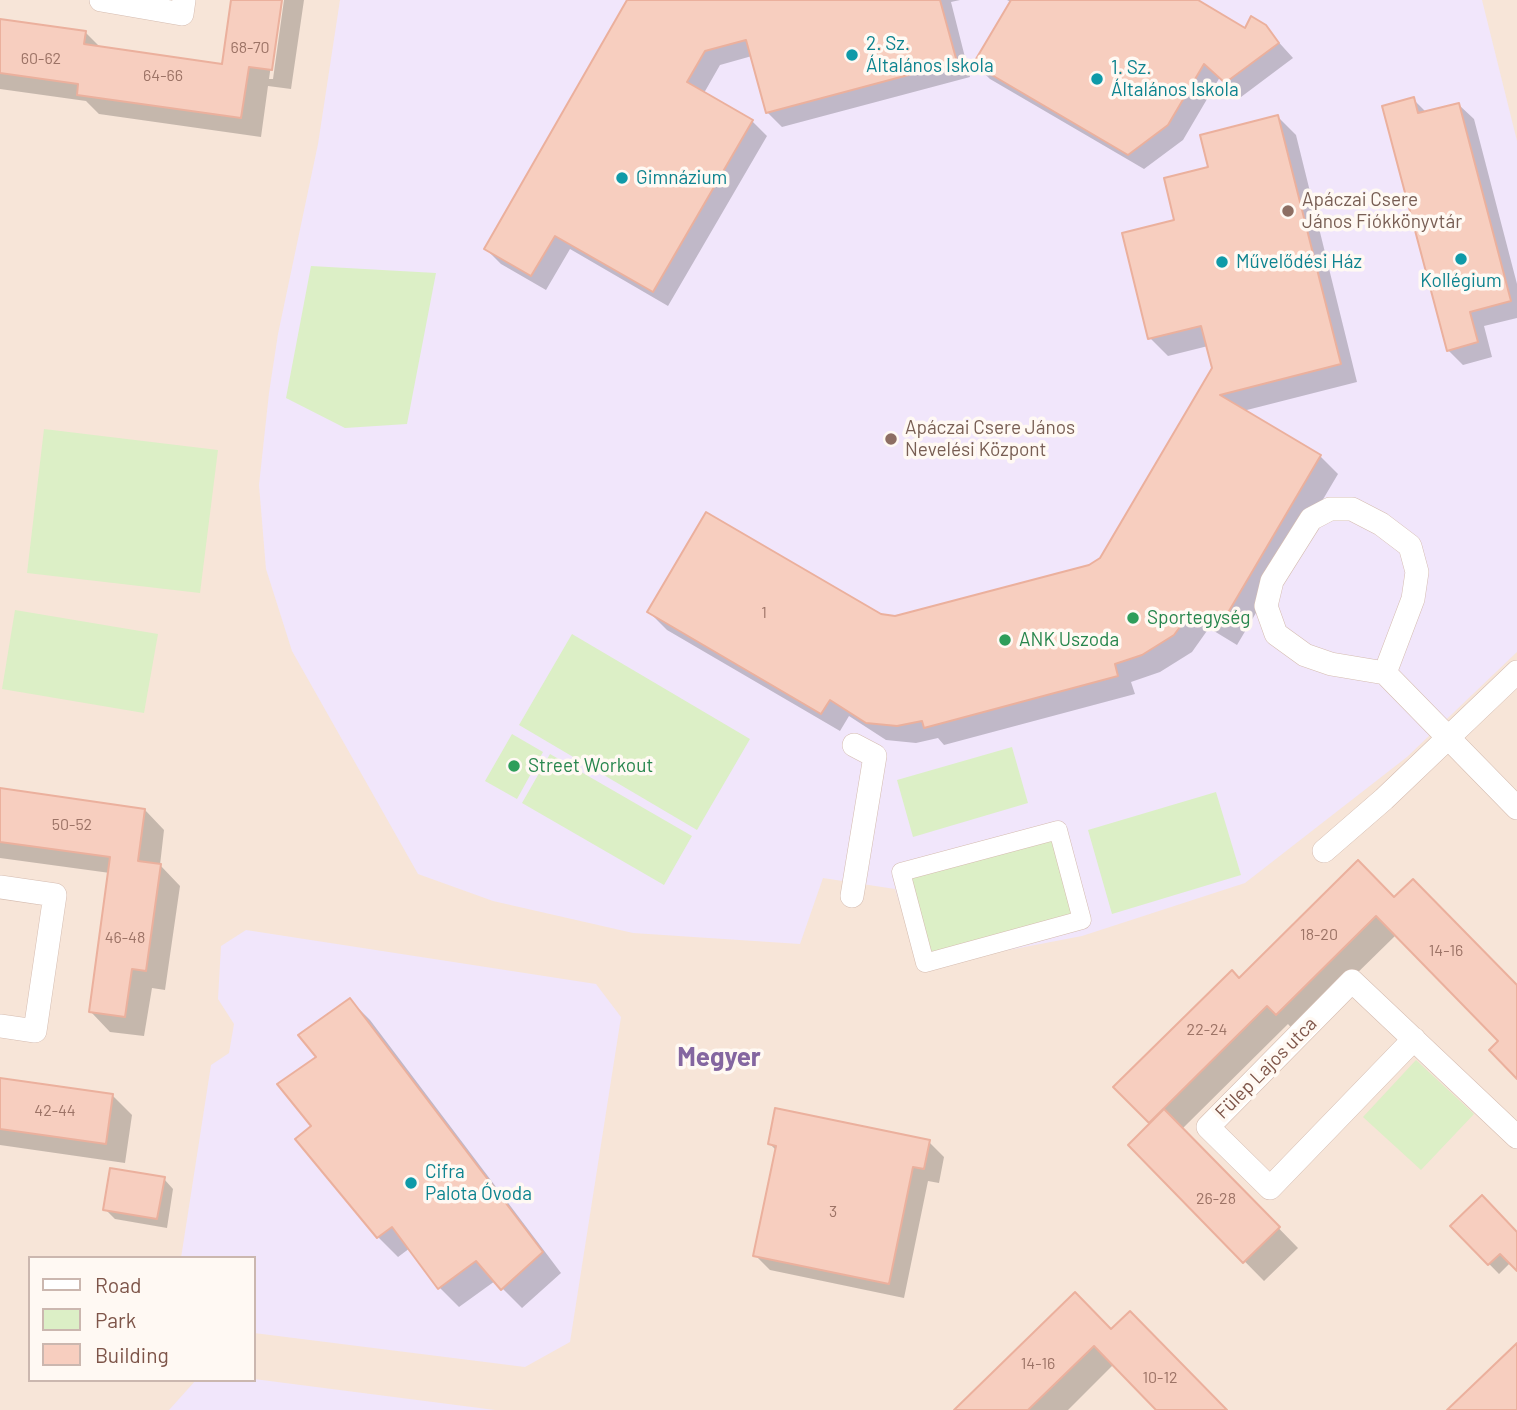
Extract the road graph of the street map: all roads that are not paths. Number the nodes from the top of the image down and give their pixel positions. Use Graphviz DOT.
graph roads {
  1 [pos="101,0"];
  2 [pos="184,0"];
  3 [pos="1517,672"];
  4 [pos="1385,673"];
  5 [pos="1448,738"];
  6 [pos="854,745"];
  7 [pos="1517,808"];
  8 [pos="1324,852"];
  9 [pos="0,887"];
  10 [pos="852,896"];
  11 [pos="1082,920"];
  12 [pos="0,1026"];
  13 [pos="1414,1039"];
  14 [pos="1517,1137"];
  1 -- 2 [label="street"];
  3 -- 5 [label="street"];
  4 -- 4 [label="street"];
  4 -- 5 [label="street"];
  5 -- 7 [label="street"];
  5 -- 8 [label="street"];
  6 -- 10 [label="street"];
  9 -- 12 [label="street"];
  11 -- 11 [label="street"];
  13 -- 13 [label="street, Fülep Lajos utca"];
  13 -- 14 [label="street, Fülep Lajos utca"];
}
